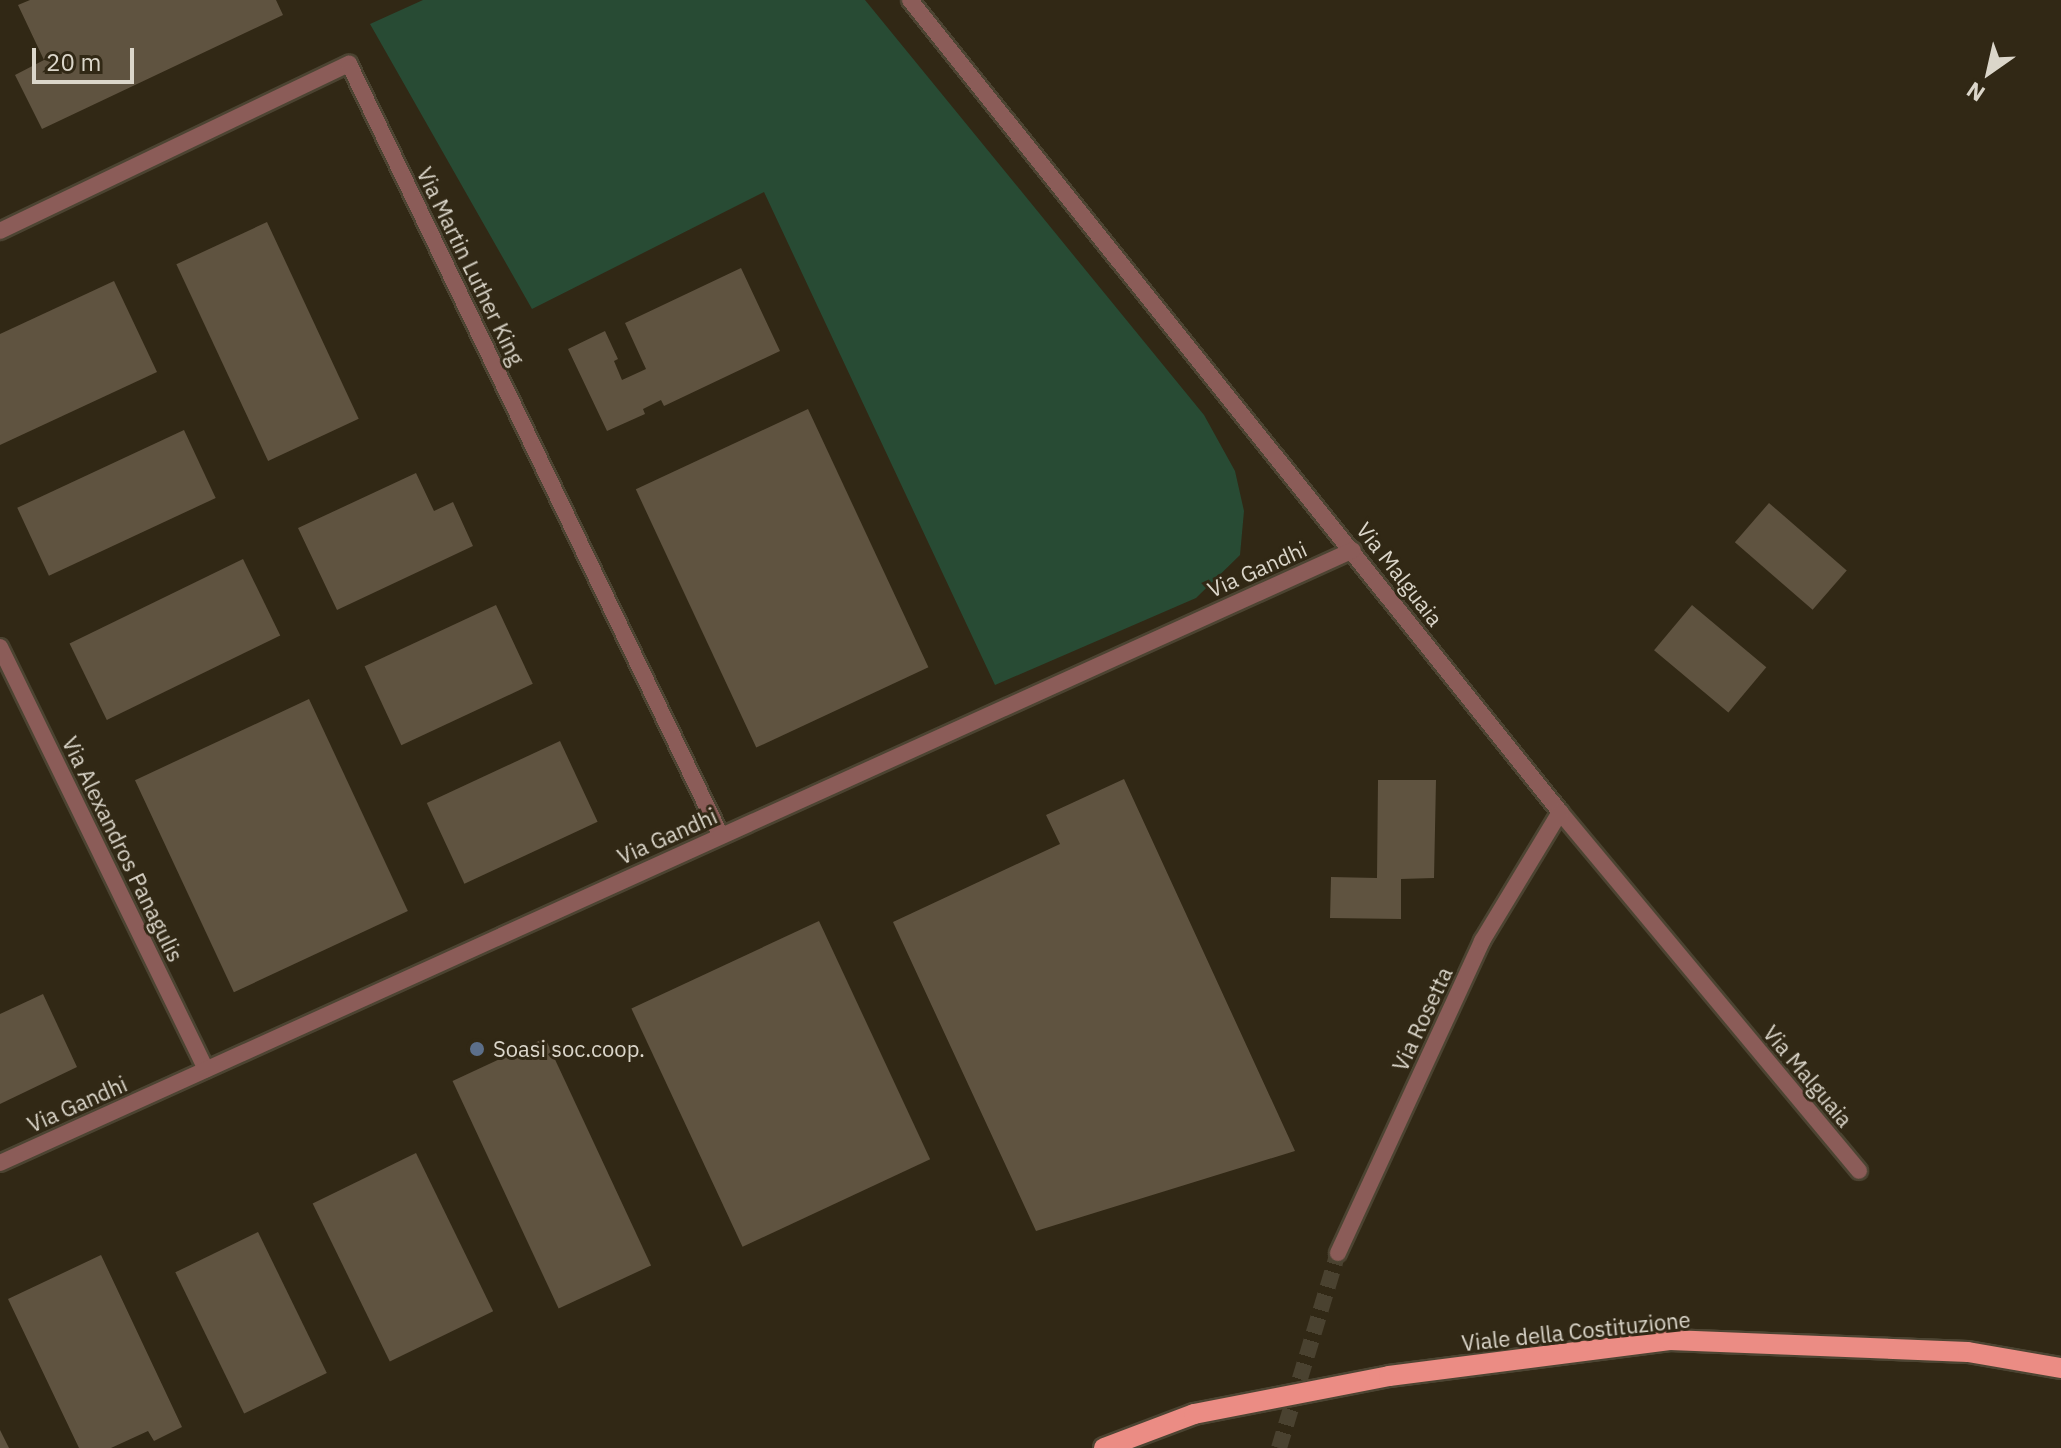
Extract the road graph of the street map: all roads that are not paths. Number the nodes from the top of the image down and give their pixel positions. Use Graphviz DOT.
graph roads {
  1 [pos="910,0"];
  2 [pos="0,231"];
  3 [pos="1353,550"];
  4 [pos="0,647"];
  5 [pos="1560,812"];
  6 [pos="721,836"];
  7 [pos="206,1069"];
  8 [pos="0,1163"];
  9 [pos="1859,1171"];
  10 [pos="1338,1253"];
  11 [pos="2061,1368"];
  12 [pos="1104,1448"];
  1 -- 3 [label="street, Via Malguaia"];
  2 -- 6 [label="street, Via Martin Luther King"];
  3 -- 5 [label="street, Via Malguaia"];
  3 -- 6 [label="street, Via Gandhi"];
  4 -- 7 [label="street, Via Alexandros Panagulis"];
  5 -- 9 [label="street, Via Malguaia"];
  5 -- 10 [label="street, Via Rosetta"];
  6 -- 7 [label="street, Via Gandhi"];
  7 -- 8 [label="street, Via Gandhi"];
  11 -- 12 [label="main road, Viale della Costituzione"];
}
